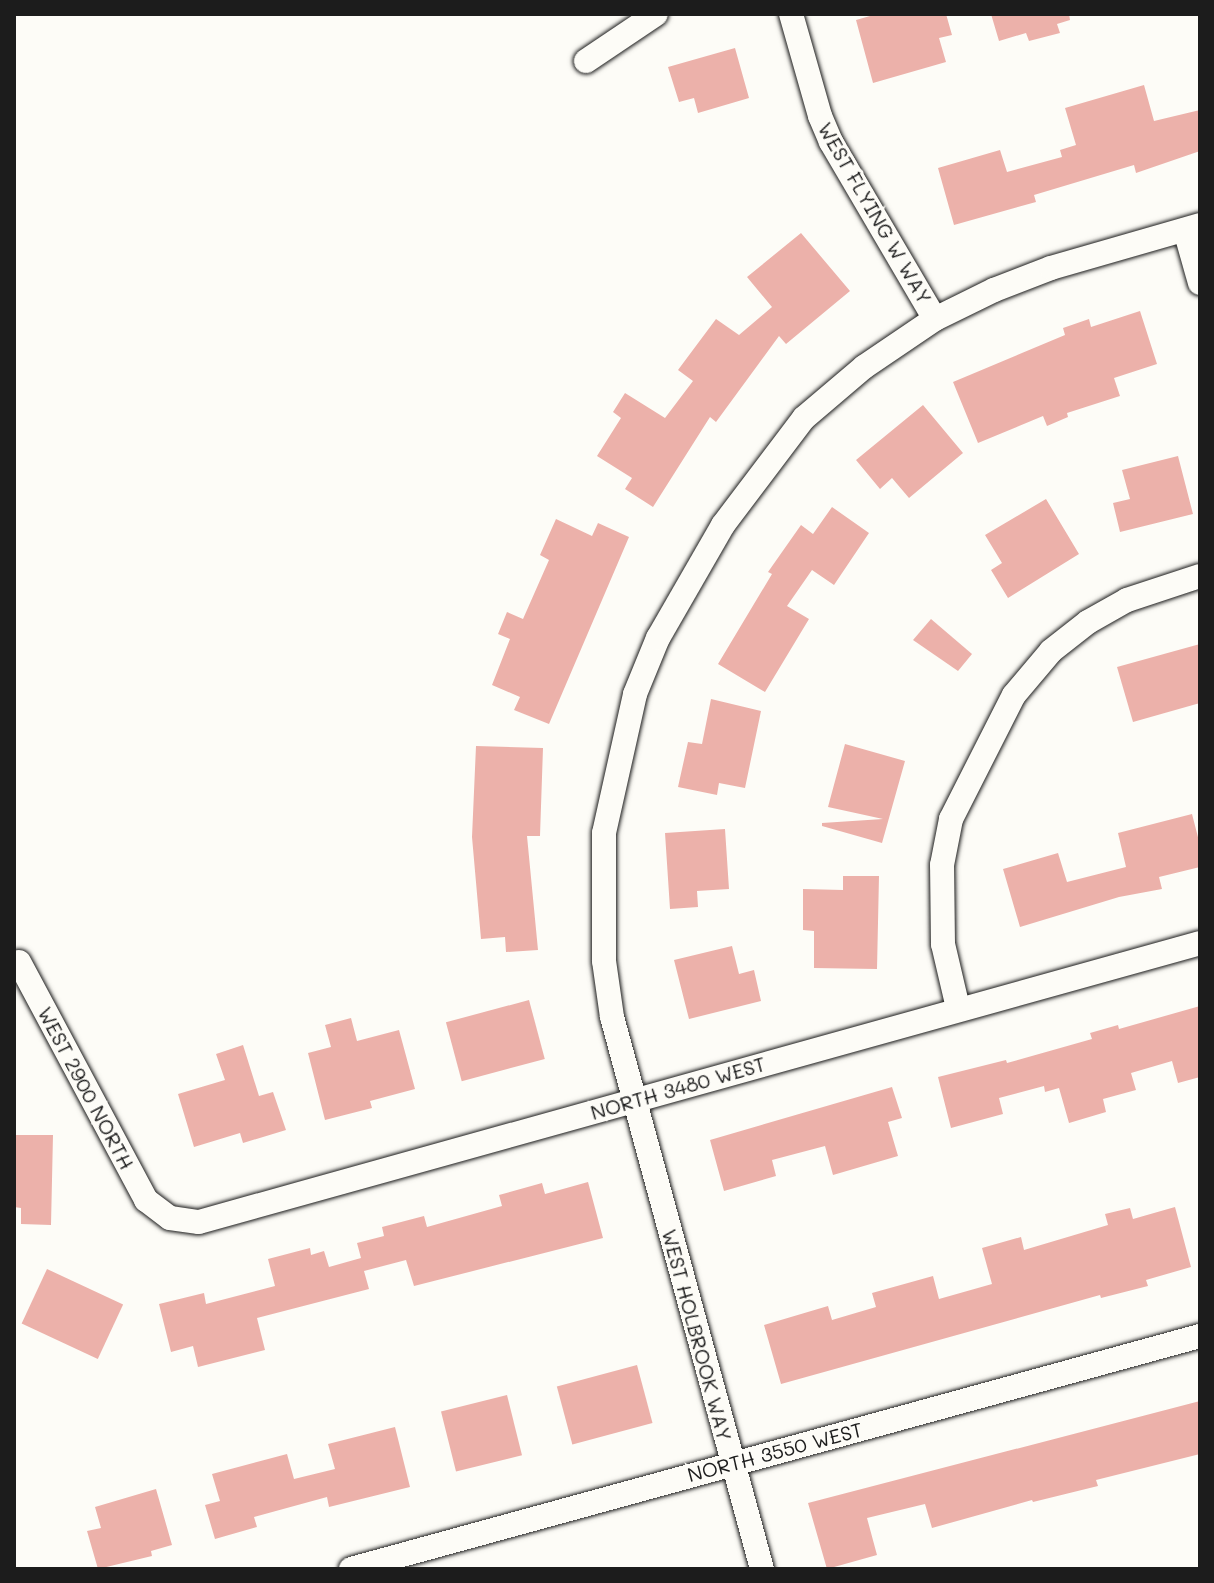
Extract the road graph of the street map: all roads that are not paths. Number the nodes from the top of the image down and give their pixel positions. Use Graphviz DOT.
graph roads {
  1 [pos="656,14"];
  2 [pos="791,14"];
  3 [pos="586,61"];
  4 [pos="1193,228"];
  5 [pos="1200,283"];
  6 [pos="935,319"];
  7 [pos="1200,576"];
  8 [pos="1200,943"];
  9 [pos="19,962"];
  10 [pos="958,1008"];
  11 [pos="633,1102"];
  12 [pos="157,1211"];
  13 [pos="1200,1336"];
  14 [pos="733,1463"];
  15 [pos="351,1569"];
  16 [pos="762,1569"];
  1 -- 3 [label="street"];
  2 -- 6 [label="street, WEST FLYING W WAY"];
  4 -- 5 [label="street"];
  4 -- 6 [label="street, WEST HOLBROOK WAY"];
  6 -- 11 [label="street, WEST HOLBROOK WAY"];
  7 -- 10 [label="street"];
  8 -- 10 [label="street, NORTH 3480 WEST"];
  9 -- 12 [label="street, WEST 2900 NORTH"];
  10 -- 11 [label="street, NORTH 3480 WEST"];
  11 -- 12 [label="street, NORTH 3480 WEST"];
  11 -- 14 [label="street, WEST HOLBROOK WAY"];
  13 -- 14 [label="street, NORTH 3550 WEST"];
  14 -- 15 [label="street, NORTH 3550 WEST"];
  14 -- 16 [label="street, WEST HOLBROOK WAY"];
}
